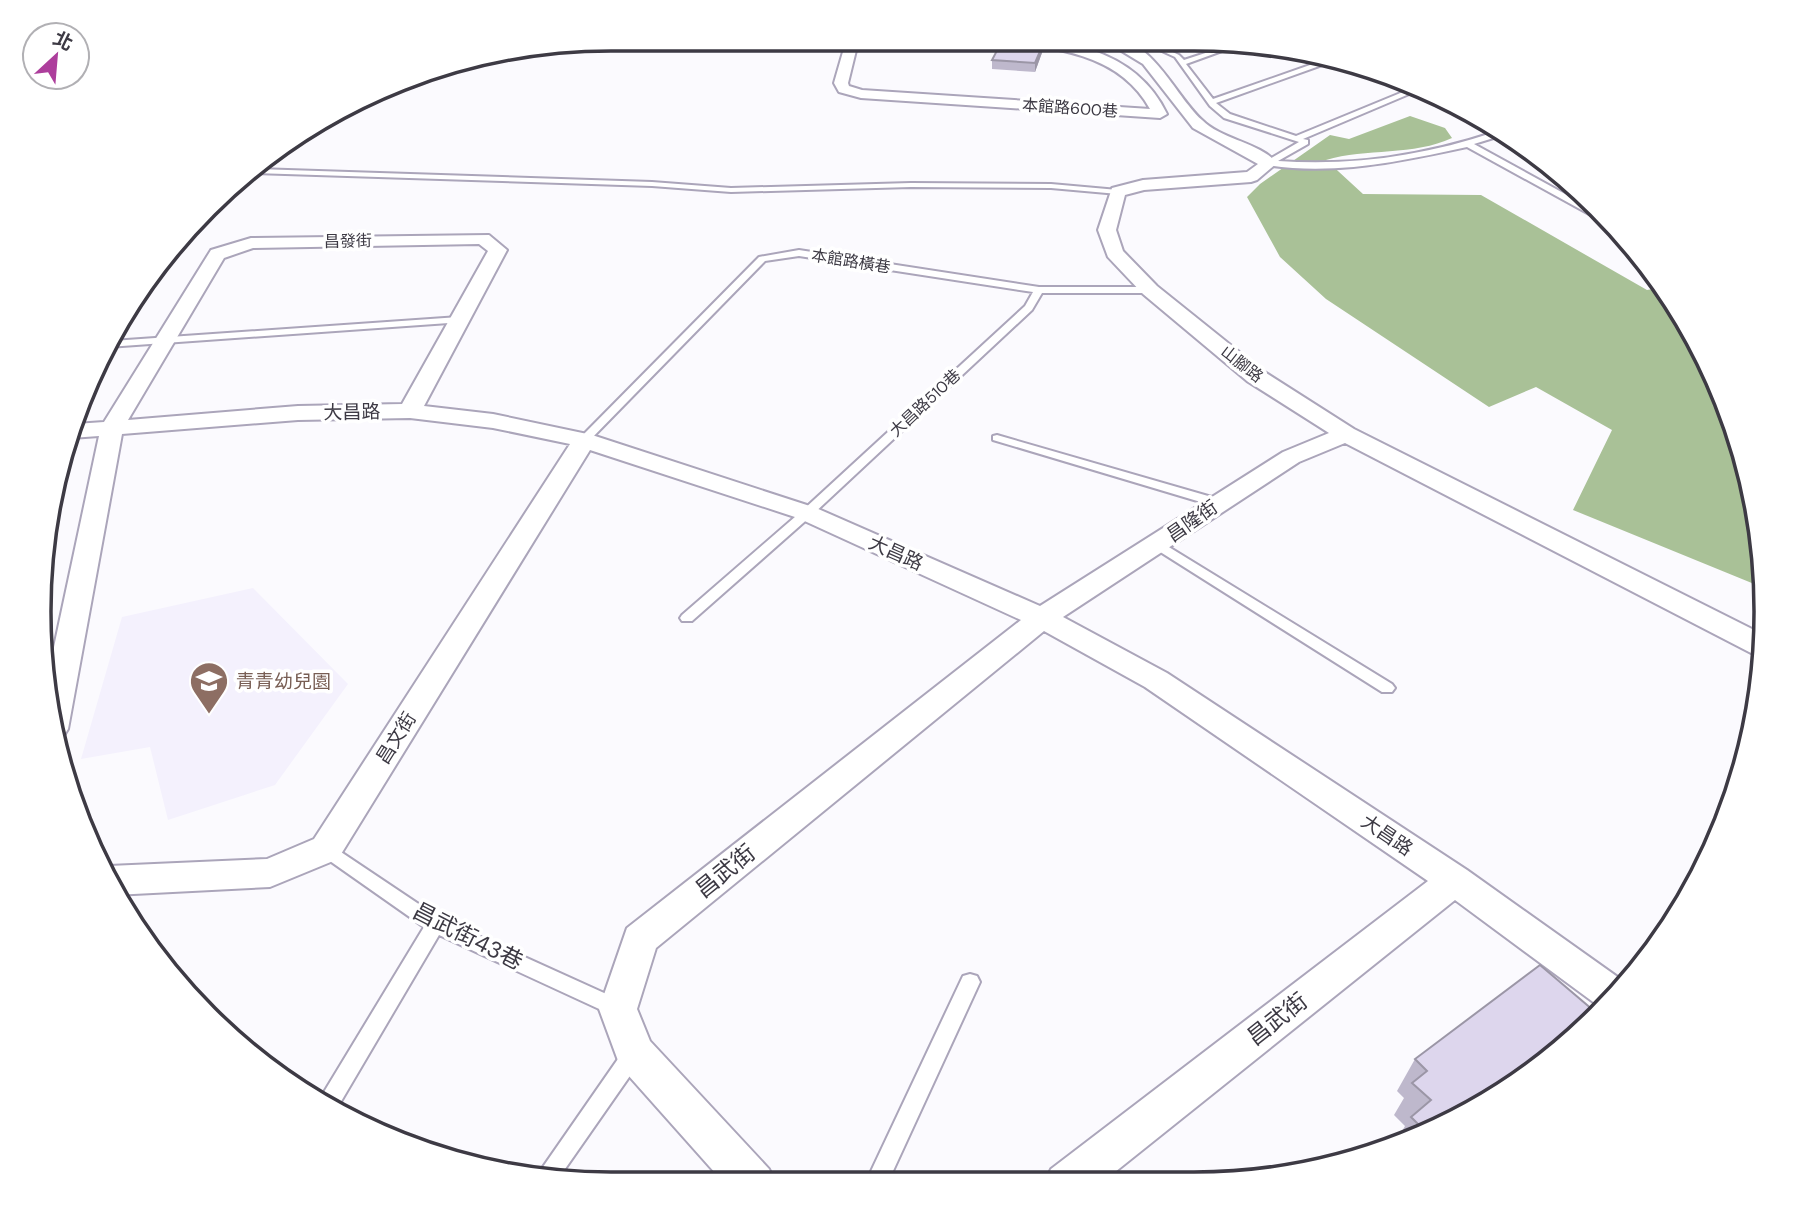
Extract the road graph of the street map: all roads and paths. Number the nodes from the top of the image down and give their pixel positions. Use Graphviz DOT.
graph roads {
  1 [pos="850,51"];
  2 [pos="1073,51"];
  3 [pos="1131,51"];
  4 [pos="1167,51"];
  5 [pos="1216,52"];
  6 [pos="1182,63"];
  7 [pos="1317,65"];
  8 [pos="1407,93"];
  9 [pos="1212,102"];
  10 [pos="1491,136"];
  11 [pos="1296,139"];
  12 [pos="1468,144"];
  13 [pos="1269,163"];
  14 [pos="265,171"];
  15 [pos="1118,192"];
  16 [pos="1579,205"];
  17 [pos="1039,290"];
  18 [pos="1150,290"];
  19 [pos="459,320"];
  20 [pos="165,339"];
  21 [pos="120,343"];
  22 [pos="410,411"];
  23 [pos="112,428"];
  24 [pos="81,430"];
  25 [pos="1346,433"];
  26 [pos="997,438"];
  27 [pos="584,440"];
  28 [pos="1218,503"];
  29 [pos="807,513"];
  30 [pos="1159,544"];
  31 [pos="687,618"];
  32 [pos="1042,618"];
  33 [pos="1753,642"];
  34 [pos="1387,688"];
  35 [pos="58,698"];
  36 [pos="326,849"];
  37 [pos="120,880"];
  38 [pos="1455,880"];
  39 [pos="435,925"];
  40 [pos="970,982"];
  41 [pos="1606,991"];
  42 [pos="618,1009"];
  43 [pos="634,1052"];
  44 [pos="332,1097"];
  45 [pos="553,1169"];
  46 [pos="742,1172"];
  47 [pos="882,1172"];
  48 [pos="1083,1172"];
  1 -- 2 [label="street, 本館路600巷"];
  3 -- 13 [label="street"];
  4 -- 6 [label="lane"];
  5 -- 6 [label="lane"];
  6 -- 9 [label="lane"];
  7 -- 9 [label="lane"];
  8 -- 11 [label="lane"];
  9 -- 11 [label="lane"];
  10 -- 12 [label="lane"];
  11 -- 13 [label="lane"];
  12 -- 13 [label="lane"];
  12 -- 16 [label="lane"];
  13 -- 15 [label="street"];
  14 -- 15 [label="lane"];
  15 -- 18 [label="street, 山腳路"];
  17 -- 18 [label="lane, 本館路橫巷"];
  17 -- 27 [label="lane, 本館路橫巷"];
  17 -- 29 [label="lane, 大昌路510巷"];
  18 -- 25 [label="street, 山腳路"];
  19 -- 20 [label="lane"];
  19 -- 20 [label="street, 昌發街"];
  19 -- 22 [label="street, 昌發街"];
  20 -- 21 [label="lane"];
  20 -- 23 [label="street, 昌發街"];
  22 -- 23 [label="street, 大昌路"];
  22 -- 27 [label="street, 大昌路"];
  23 -- 24 [label="street, 大昌路"];
  23 -- 35 [label="street"];
  25 -- 28 [label="street, 昌隆街"];
  25 -- 33 [label="street, 山腳路"];
  26 -- 28 [label="lane"];
  27 -- 29 [label="street, 大昌路"];
  27 -- 36 [label="street, 昌文街"];
  28 -- 30 [label="street, 昌隆街"];
  29 -- 31 [label="lane, 大昌路510巷"];
  29 -- 32 [label="street, 大昌路"];
  30 -- 32 [label="street, 昌隆街"];
  30 -- 34 [label="lane"];
  32 -- 38 [label="street, 大昌路"];
  32 -- 42 [label="street, 昌武街"];
  36 -- 37 [label="street"];
  36 -- 39 [label="lane, 昌武街43巷"];
  38 -- 41 [label="street, 大昌路"];
  38 -- 48 [label="street, 昌武街"];
  39 -- 42 [label="lane, 昌武街43巷"];
  39 -- 44 [label="lane"];
  40 -- 47 [label="lane"];
  42 -- 43 [label="street"];
  43 -- 45 [label="lane"];
  43 -- 46 [label="street"];
}
